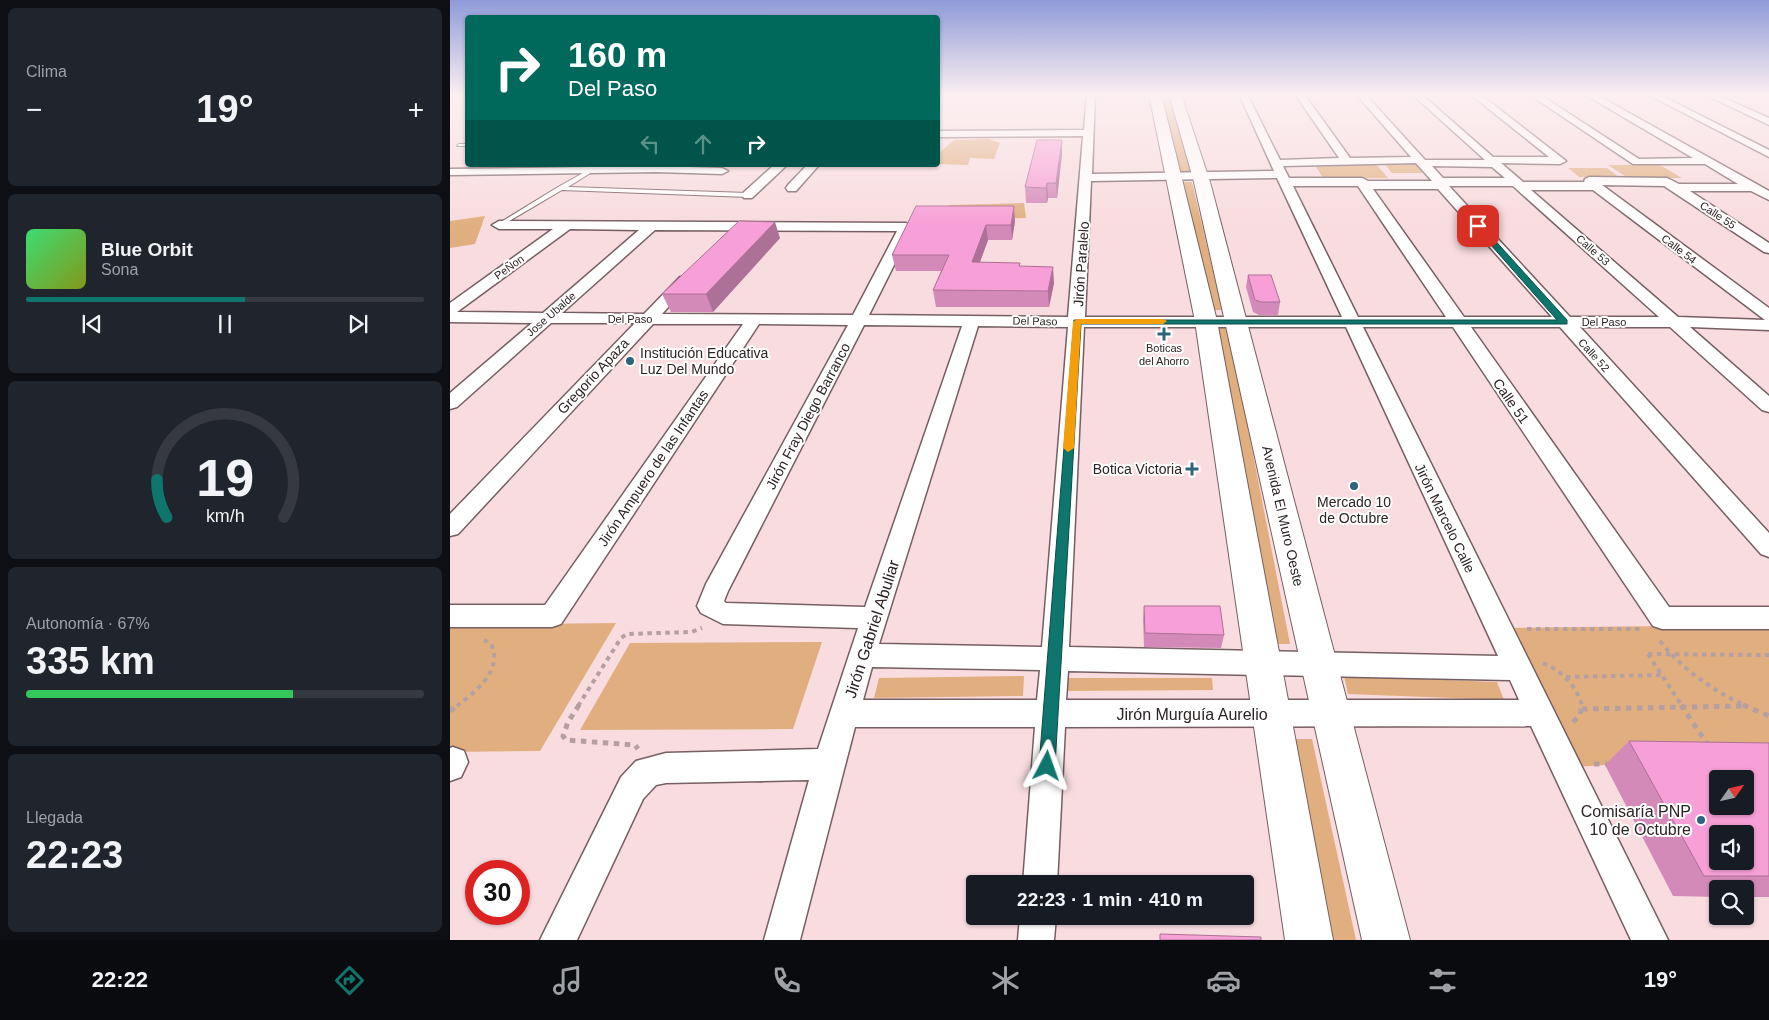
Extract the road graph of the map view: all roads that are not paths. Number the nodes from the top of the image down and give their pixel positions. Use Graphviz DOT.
graph roads {
  1 [pos="1088,138"];
  2 [pos="1171,138"];
  3 [pos="1181,138"];
  4 [pos="1265,138"];
  5 [pos="1330,138"];
  6 [pos="1399,138"];
  7 [pos="1466,138"];
  8 [pos="1530,138"];
  9 [pos="1600,138"];
  10 [pos="1665,138"];
  11 [pos="1737,138"];
  12 [pos="465,145"];
  13 [pos="459,146"];
  14 [pos="1769,154"];
  15 [pos="1346,161"];
  16 [pos="1420,162"];
  17 [pos="1494,162"];
  18 [pos="1708,162"];
  19 [pos="660,167"];
  20 [pos="779,167"];
  21 [pos="810,167"];
  22 [pos="590,170"];
  23 [pos="722,171"];
  24 [pos="450,172"];
  25 [pos="1282,173"];
  26 [pos="1186,177"];
  27 [pos="1087,178"];
  28 [pos="1363,184"];
  29 [pos="1440,184"];
  30 [pos="1517,184"];
  31 [pos="1592,184"];
  32 [pos="1671,185"];
  33 [pos="1754,187"];
  34 [pos="560,188"];
  35 [pos="792,188"];
  36 [pos="748,195"];
  37 [pos="1769,196"];
  38 [pos="567,224"];
  39 [pos="499,225"];
  40 [pos="652,226"];
  41 [pos="738,226"];
  42 [pos="718,246"];
  43 [pos="1769,248"];
  44 [pos="698,266"];
  45 [pos="450,310"];
  46 [pos="1769,316"];
  47 [pos="450,317"];
  48 [pos="546,319"];
  49 [pos="859,319"];
  50 [pos="646,320"];
  51 [pos="754,320"];
  52 [pos="972,320"];
  53 [pos="1206,321"];
  54 [pos="1236,321"];
  55 [pos="1077,322"];
  56 [pos="1351,322"];
  57 [pos="1457,322"];
  58 [pos="1564,322"];
  59 [pos="1676,322"];
  60 [pos="1769,325"];
  61 [pos="450,403"];
  62 [pos="1769,406"];
  63 [pos="450,528"];
  64 [pos="1769,548"];
  65 [pos="450,616"];
  66 [pos="874,618"];
  67 [pos="1769,618"];
  68 [pos="862,655"];
  69 [pos="1053,659"];
  70 [pos="1262,663"];
  71 [pos="1318,664"];
  72 [pos="1529,665"];
  73 [pos="1540,713"];
  74 [pos="845,714"];
  75 [pos="1051,714"];
  76 [pos="1270,714"];
  77 [pos="1330,714"];
  78 [pos="829,764"];
  79 [pos="1041,875"];
  80 [pos="1037,925"];
  81 [pos="558,940"];
  82 [pos="782,940"];
  83 [pos="1036,940"];
  84 [pos="1309,940"];
  85 [pos="1386,940"];
  86 [pos="1650,940"];
  1 -- 27 [label="street, Jirón Paralelo"];
  2 -- 26 [label="main road, Avenida El Muro Oeste"];
  3 -- 26 [label="main road, Avenida El Muro Oeste"];
  4 -- 25 [label="street, Jirón Marcelo Calle"];
  5 -- 15 [label="street"];
  6 -- 16 [label="street, Calle 52"];
  7 -- 17 [label="street, Calle 53"];
  8 -- 17 [label="street"];
  9 -- 18 [label="street"];
  10 -- 18 [label="street"];
  11 -- 14 [label="street"];
  12 -- 13 [label="lane"];
  15 -- 16 [label="street"];
  15 -- 25 [label="street"];
  16 -- 17 [label="street"];
  16 -- 29 [label="street, Calle 52"];
  17 -- 30 [label="street, Calle 53"];
  18 -- 33 [label="street"];
  19 -- 22 [label="street"];
  19 -- 23 [label="street"];
  20 -- 36 [label="street"];
  21 -- 35 [label="street"];
  22 -- 24 [label="street"];
  22 -- 34 [label="lane"];
  25 -- 26 [label="street"];
  25 -- 28 [label="street"];
  25 -- 56 [label="street, Jirón Marcelo Calle"];
  26 -- 27 [label="street"];
  26 -- 53 [label="main road, Avenida El Muro Oeste"];
  26 -- 54 [label="main road, Avenida El Muro Oeste"];
  27 -- 55 [label="street, Jirón Paralelo"];
  28 -- 29 [label="street"];
  28 -- 57 [label="street, Calle 51"];
  29 -- 30 [label="street"];
  29 -- 58 [label="street, Calle 52"];
  30 -- 31 [label="street"];
  30 -- 59 [label="street, Calle 53"];
  31 -- 32 [label="street"];
  31 -- 46 [label="street, Calle 54"];
  32 -- 33 [label="street"];
  32 -- 43 [label="street, Calle 55"];
  33 -- 37 [label="street"];
  34 -- 36 [label="lane"];
  34 -- 39 [label="lane"];
  38 -- 39 [label="street"];
  38 -- 40 [label="street"];
  38 -- 45 [label="street, PeÑon"];
  40 -- 41 [label="street"];
  40 -- 48 [label="street, Jose Ubalde"];
  41 -- 42 [label="street"];
  41 -- 49 [label="street, Jirón Fray Diego Barranco"];
  44 -- 50 [label="street, Gregorio Apaza"];
  47 -- 48 [label="street, Del Paso"];
  48 -- 50 [label="street, Del Paso"];
  48 -- 61 [label="street, Jose Ubalde"];
  49 -- 51 [label="street, Del Paso"];
  49 -- 52 [label="street, Del Paso"];
  49 -- 66 [label="street, Jirón Fray Diego Barranco"];
  50 -- 51 [label="street, Del Paso"];
  50 -- 63 [label="street, Gregorio Apaza"];
  51 -- 65 [label="street, Jirón Ampuero de las Infantas"];
  52 -- 55 [label="street, Del Paso"];
  52 -- 66 [label="street, Jirón Gabriel Abuliar"];
  53 -- 54 [label="street, Del Paso"];
  53 -- 55 [label="street, Del Paso"];
  53 -- 70 [label="main road, Avenida El Muro Oeste"];
  54 -- 56 [label="street, Del Paso"];
  54 -- 71 [label="main road, Avenida El Muro Oeste"];
  55 -- 69 [label="street, Jirón Paralelo"];
  56 -- 57 [label="street, Del Paso"];
  56 -- 72 [label="street, Jirón Marcelo Calle"];
  57 -- 58 [label="street, Del Paso"];
  57 -- 67 [label="street, Calle 51"];
  58 -- 59 [label="street, Del Paso"];
  58 -- 64 [label="street, Calle 52"];
  59 -- 60 [label="street, Del Paso"];
  59 -- 62 [label="street, Calle 53"];
  66 -- 68 [label="street, Jirón Gabriel Abuliar"];
  68 -- 69 [label="street"];
  68 -- 74 [label="street, Jirón Gabriel Abuliar"];
  69 -- 70 [label="street"];
  69 -- 75 [label="street, Jirón Paralelo"];
  70 -- 71 [label="street"];
  70 -- 76 [label="main road, Avenida El Muro Oeste"];
  71 -- 72 [label="street"];
  71 -- 77 [label="main road, Avenida El Muro Oeste"];
  72 -- 73 [label="street, Jirón Marcelo Calle"];
  73 -- 77 [label="street, Jirón Murguía Aurelio"];
  73 -- 86 [label="street, Jirón Marcelo Calle"];
  74 -- 75 [label="street, Jirón Murguía Aurelio"];
  74 -- 78 [label="street, Jirón Gabriel Abuliar"];
  75 -- 76 [label="street, Jirón Murguía Aurelio"];
  75 -- 79 [label="street, Jirón Paralelo"];
  76 -- 77 [label="street, Jirón Murguía Aurelio"];
  76 -- 84 [label="main road, Avenida El Muro Oeste"];
  77 -- 85 [label="main road, Avenida El Muro Oeste"];
  78 -- 81 [label="street"];
  78 -- 82 [label="street, Jirón Gabriel Abuliar"];
  80 -- 83 [label="street"];
}
